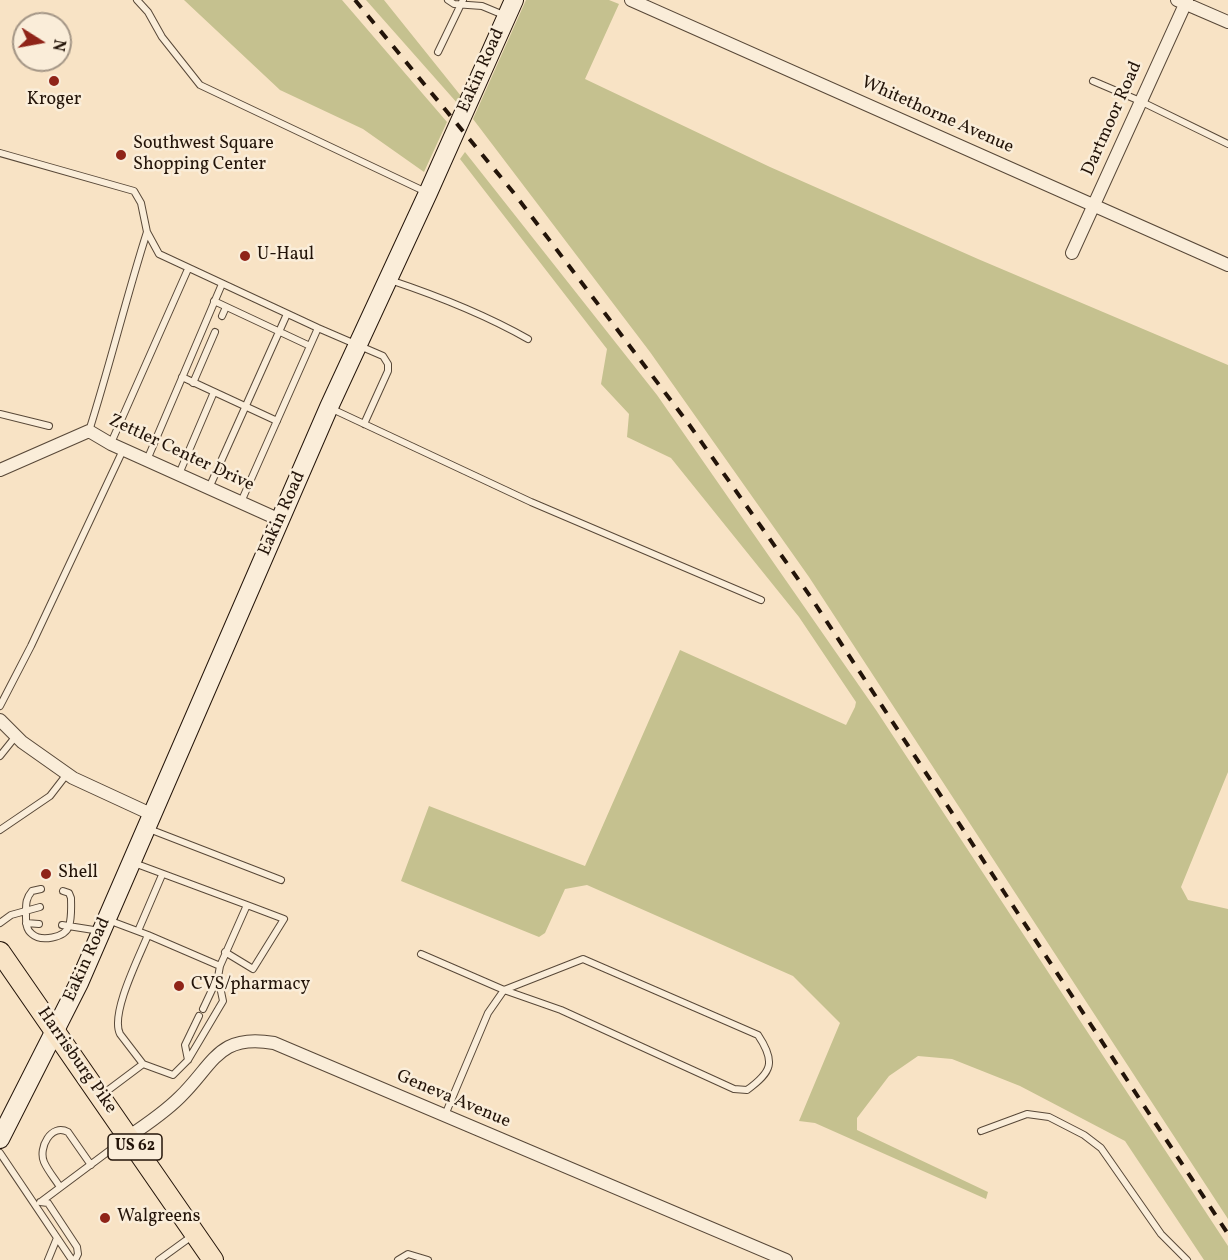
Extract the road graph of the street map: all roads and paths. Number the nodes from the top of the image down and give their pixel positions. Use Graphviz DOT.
graph roads {
  1 [pos="137,0"];
  2 [pos="448,0"];
  3 [pos="631,0"];
  4 [pos="1183,1"];
  5 [pos="462,2"];
  6 [pos="510,8"];
  7 [pos="1228,22"];
  8 [pos="438,52"];
  9 [pos="1093,81"];
  10 [pos="1140,101"];
  11 [pos="1228,144"];
  12 [pos="0,153"];
  13 [pos="428,193"];
  14 [pos="1095,206"];
  15 [pos="147,232"];
  16 [pos="1072,253"];
  17 [pos="1228,264"];
  18 [pos="188,269"];
  19 [pos="387,279"];
  20 [pos="222,284"];
  21 [pos="214,301"];
  22 [pos="226,307"];
  23 [pos="287,314"];
  24 [pos="222,316"];
  25 [pos="318,328"];
  26 [pos="215,332"];
  27 [pos="279,333"];
  28 [pos="528,339"];
  29 [pos="310,346"];
  30 [pos="358,346"];
  31 [pos="182,378"];
  32 [pos="194,383"];
  33 [pos="214,392"];
  34 [pos="246,406"];
  35 [pos="329,407"];
  36 [pos="0,414"];
  37 [pos="277,421"];
  38 [pos="364,424"];
  39 [pos="49,426"];
  40 [pos="89,431"];
  41 [pos="111,444"];
  42 [pos="123,450"];
  43 [pos="147,460"];
  44 [pos="0,470"];
  45 [pos="179,474"];
  46 [pos="210,488"];
  47 [pos="241,502"];
  48 [pos="280,520"];
  49 [pos="761,600"];
  50 [pos="0,706"];
  51 [pos="1,721"];
  52 [pos="16,736"];
  53 [pos="0,756"];
  54 [pos="68,774"];
  55 [pos="148,821"];
  56 [pos="0,830"];
  57 [pos="131,862"];
  58 [pos="162,875"];
  59 [pos="281,880"];
  60 [pos="41,889"];
  61 [pos="63,891"];
  62 [pos="247,905"];
  63 [pos="40,907"];
  64 [pos="63,908"];
  65 [pos="26,910"];
  66 [pos="71,910"];
  67 [pos="26,922"];
  68 [pos="0,923"];
  69 [pos="39,924"];
  70 [pos="65,925"];
  71 [pos="104,925"];
  72 [pos="138,931"];
  73 [pos="148,935"];
  74 [pos="225,952"];
  75 [pos="421,954"];
  76 [pos="2,957"];
  77 [pos="220,966"];
  78 [pos="218,977"];
  79 [pos="504,990"];
  80 [pos="203,1009"];
  81 [pos="199,1016"];
  82 [pos="55,1030"];
  83 [pos="188,1060"];
  84 [pos="143,1064"];
  85 [pos="100,1096"];
  86 [pos="445,1116"];
  87 [pos="981,1131"];
  88 [pos="128,1137"];
  89 [pos="0,1139"];
  90 [pos="0,1153"];
  91 [pos="91,1165"];
  92 [pos="60,1187"];
  93 [pos="42,1201"];
  94 [pos="34,1204"];
  95 [pos="195,1234"];
  96 [pos="57,1238"];
  97 [pos="48,1260"];
  98 [pos="73,1260"];
  99 [pos="159,1260"];
  100 [pos="213,1260"];
  101 [pos="398,1260"];
  102 [pos="428,1260"];
  103 [pos="786,1260"];
  104 [pos="1187,1260"];
  1 -- 13 [label="lane"];
  2 -- 5 [label="lane"];
  3 -- 14 [label="street, Whitethorne Avenue"];
  4 -- 7 [label="street"];
  4 -- 10 [label="street, Dartmoor Road"];
  5 -- 6 [label="lane"];
  5 -- 8 [label="lane"];
  6 -- 13 [label="street, Eakin Road"];
  9 -- 10 [label="lane"];
  10 -- 11 [label="lane"];
  10 -- 14 [label="street, Dartmoor Road"];
  12 -- 15 [label="lane"];
  13 -- 19 [label="street, Eakin Road"];
  14 -- 16 [label="street, Dartmoor Road"];
  14 -- 17 [label="street, Whitethorne Avenue"];
  15 -- 18 [label="lane"];
  15 -- 40 [label="lane"];
  18 -- 20 [label="lane"];
  18 -- 41 [label="lane"];
  19 -- 28 [label="lane"];
  19 -- 30 [label="street, Eakin Road"];
  20 -- 21 [label="lane"];
  20 -- 23 [label="lane"];
  21 -- 22 [label="lane"];
  21 -- 31 [label="lane"];
  22 -- 24 [label="lane"];
  22 -- 27 [label="lane"];
  23 -- 25 [label="lane"];
  23 -- 27 [label="lane"];
  25 -- 29 [label="lane"];
  25 -- 30 [label="lane"];
  26 -- 32 [label="lane"];
  27 -- 29 [label="lane"];
  27 -- 34 [label="lane"];
  29 -- 37 [label="lane"];
  30 -- 35 [label="street, Eakin Road"];
  30 -- 38 [label="lane"];
  31 -- 32 [label="lane"];
  31 -- 43 [label="lane"];
  32 -- 33 [label="lane"];
  33 -- 34 [label="lane"];
  33 -- 45 [label="lane"];
  34 -- 37 [label="lane"];
  34 -- 46 [label="lane"];
  35 -- 38 [label="lane"];
  35 -- 48 [label="street, Eakin Road"];
  36 -- 39 [label="lane"];
  37 -- 47 [label="lane"];
  38 -- 49 [label="lane"];
  40 -- 41 [label="street, Zettler Center Drive"];
  40 -- 44 [label="street, Zettler Center Drive"];
  41 -- 42 [label="street, Zettler Center Drive"];
  42 -- 43 [label="street, Zettler Center Drive"];
  42 -- 50 [label="lane"];
  43 -- 45 [label="street, Zettler Center Drive"];
  45 -- 46 [label="street, Zettler Center Drive"];
  46 -- 47 [label="street, Zettler Center Drive"];
  47 -- 48 [label="street, Zettler Center Drive"];
  48 -- 55 [label="street, Eakin Road"];
  51 -- 52 [label="street"];
  52 -- 53 [label="lane"];
  52 -- 54 [label="street"];
  54 -- 55 [label="street"];
  54 -- 56 [label="lane"];
  55 -- 57 [label="street, Eakin Road"];
  55 -- 59 [label="lane"];
  57 -- 58 [label="lane"];
  57 -- 71 [label="street, Eakin Road"];
  58 -- 62 [label="lane"];
  58 -- 72 [label="lane"];
  60 -- 65 [label="lane"];
  61 -- 66 [label="lane"];
  62 -- 74 [label="lane"];
  62 -- 74 [label="lane"];
  63 -- 65 [label="lane"];
  64 -- 66 [label="lane"];
  65 -- 67 [label="lane"];
  65 -- 68 [label="lane"];
  66 -- 70 [label="lane"];
  67 -- 69 [label="lane"];
  67 -- 70 [label="lane"];
  70 -- 71 [label="lane"];
  71 -- 72 [label="lane"];
  71 -- 82 [label="street, Eakin Road"];
  72 -- 73 [label="lane"];
  73 -- 77 [label="lane"];
  73 -- 84 [label="lane"];
  74 -- 77 [label="lane"];
  75 -- 79 [label="lane"];
  76 -- 82 [label="main road, Harrisburg Pike / US 62"];
  77 -- 78 [label="lane"];
  78 -- 80 [label="lane"];
  78 -- 83 [label="lane"];
  79 -- 79 [label="lane"];
  79 -- 86 [label="lane"];
  81 -- 83 [label="lane"];
  82 -- 85 [label="main road, Harrisburg Pike / US 62"];
  82 -- 89 [label="street, Eakin Road"];
  83 -- 84 [label="lane"];
  84 -- 85 [label="lane"];
  85 -- 88 [label="main road, Harrisburg Pike / US 62"];
  86 -- 88 [label="street, Geneva Avenue"];
  86 -- 103 [label="street, Geneva Avenue"];
  87 -- 104 [label="lane"];
  88 -- 91 [label="lane"];
  88 -- 95 [label="main road, Harrisburg Pike / US 62"];
  90 -- 94 [label="lane"];
  91 -- 92 [label="lane"];
  91 -- 92 [label="lane"];
  92 -- 93 [label="lane"];
  93 -- 94 [label="lane"];
  93 -- 98 [label="lane"];
  94 -- 96 [label="lane"];
  95 -- 99 [label="lane"];
  95 -- 100 [label="main road, Harrisburg Pike / US 62"];
  96 -- 97 [label="lane"];
  96 -- 98 [label="lane"];
  101 -- 102 [label="lane"];
}
